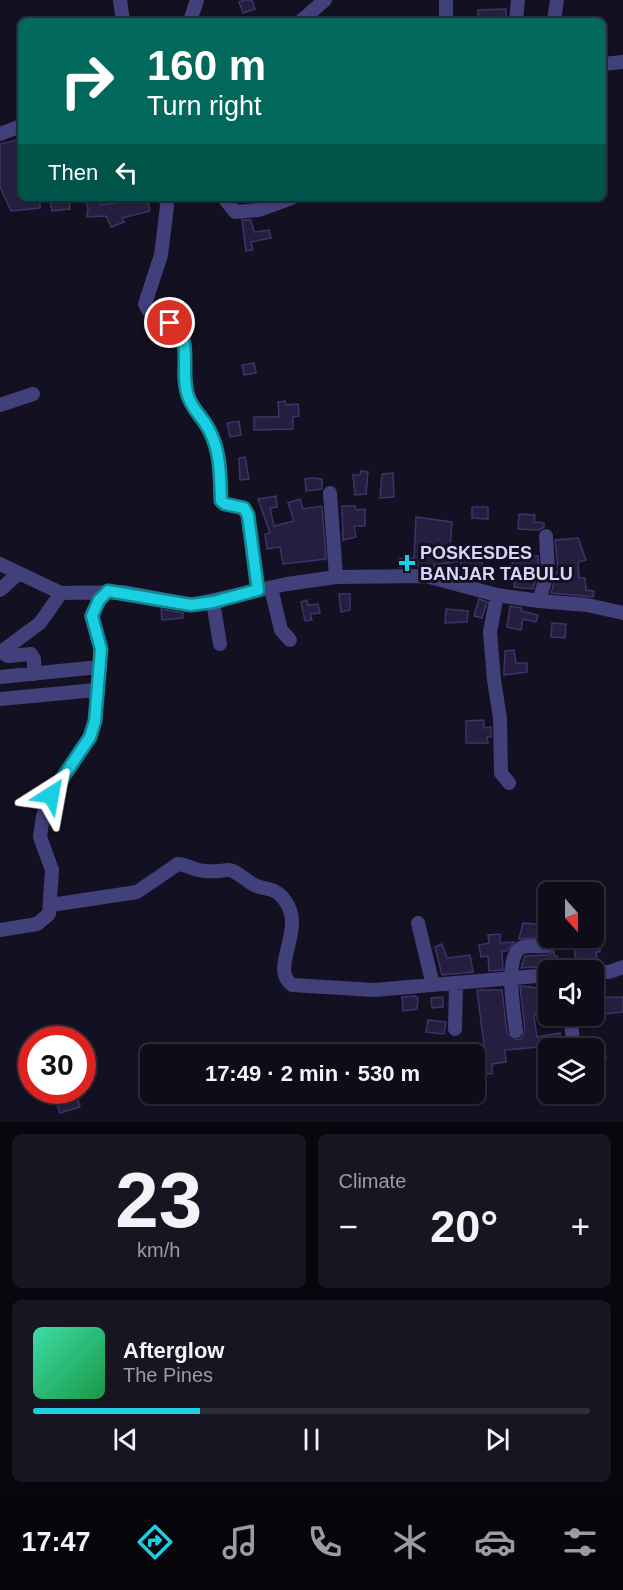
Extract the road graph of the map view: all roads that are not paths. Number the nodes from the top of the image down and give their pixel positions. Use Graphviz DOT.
graph roads {
  1 [pos="120,0"];
  2 [pos="197,0"];
  3 [pos="325,0"];
  4 [pos="446,0"];
  5 [pos="518,0"];
  6 [pos="557,0"];
  7 [pos="123,18"];
  8 [pos="191,18"];
  9 [pos="304,18"];
  10 [pos="446,18"];
  11 [pos="516,18"];
  12 [pos="554,18"];
  13 [pos="623,62"];
  14 [pos="606,64"];
  15 [pos="18,127"];
  16 [pos="0,134"];
  17 [pos="166,201"];
  18 [pos="226,201"];
  19 [pos="284,201"];
  20 [pos="33,394"];
  21 [pos="0,405"];
  22 [pos="330,493"];
  23 [pos="546,536"];
  24 [pos="0,564"];
  25 [pos="19,573"];
  26 [pos="336,577"];
  27 [pos="264,589"];
  28 [pos="0,590"];
  29 [pos="108,591"];
  30 [pos="61,593"];
  31 [pos="497,595"];
  32 [pos="539,601"];
  33 [pos="213,602"];
  34 [pos="623,613"];
  35 [pos="290,640"];
  36 [pos="220,644"];
  37 [pos="99,667"];
  38 [pos="34,674"];
  39 [pos="0,677"];
  40 [pos="96,690"];
  41 [pos="0,699"];
  42 [pos="509,783"];
  43 [pos="51,905"];
  44 [pos="418,923"];
  45 [pos="0,930"];
  46 [pos="538,947"];
  47 [pos="623,967"];
  48 [pos="604,972"];
  49 [pos="538,976"];
  50 [pos="511,977"];
  51 [pos="456,984"];
  52 [pos="433,985"];
  53 [pos="455,1029"];
  54 [pos="516,1031"];
  1 -- 7 [label="street"];
  2 -- 8 [label="street"];
  3 -- 9 [label="street"];
  4 -- 10 [label="street"];
  5 -- 11 [label="street"];
  6 -- 12 [label="street"];
  13 -- 14 [label="street"];
  15 -- 16 [label="street"];
  17 -- 27 [label="street"];
  18 -- 19 [label="street"];
  20 -- 21 [label="street"];
  22 -- 26 [label="street"];
  23 -- 32 [label="street"];
  24 -- 25 [label="street"];
  25 -- 28 [label="street"];
  25 -- 30 [label="street"];
  26 -- 27 [label="street"];
  26 -- 31 [label="street"];
  27 -- 33 [label="street"];
  27 -- 35 [label="street"];
  29 -- 30 [label="street"];
  29 -- 33 [label="street"];
  29 -- 37 [label="street"];
  30 -- 38 [label="street"];
  31 -- 32 [label="street"];
  31 -- 42 [label="street"];
  32 -- 34 [label="street"];
  33 -- 36 [label="street"];
  37 -- 38 [label="street"];
  37 -- 40 [label="street"];
  38 -- 39 [label="street"];
  40 -- 41 [label="street"];
  40 -- 43 [label="street"];
  43 -- 45 [label="street"];
  43 -- 52 [label="street"];
  44 -- 52 [label="street"];
  46 -- 50 [label="street"];
  47 -- 48 [label="street"];
  49 -- 50 [label="street"];
  50 -- 51 [label="street"];
  50 -- 54 [label="street"];
  51 -- 52 [label="street"];
  51 -- 53 [label="street"];
}
